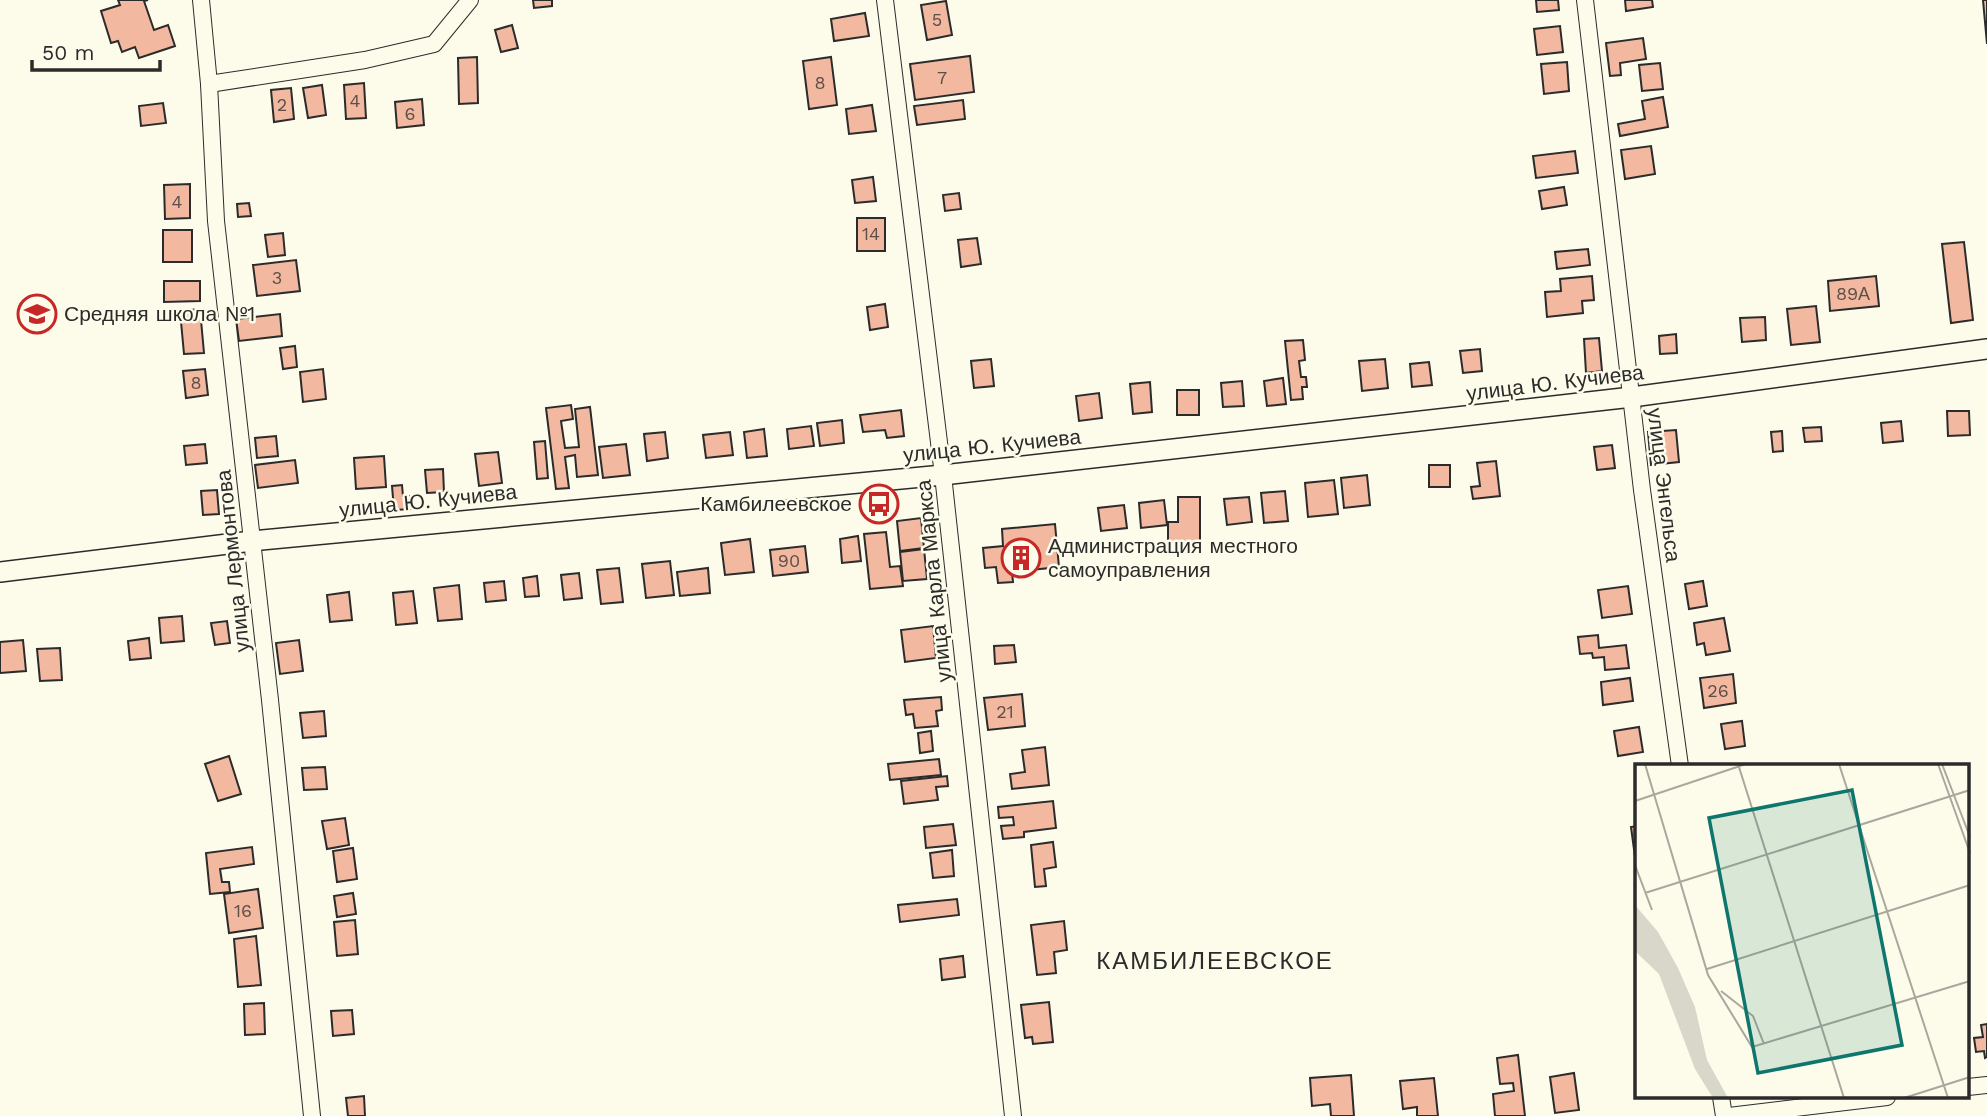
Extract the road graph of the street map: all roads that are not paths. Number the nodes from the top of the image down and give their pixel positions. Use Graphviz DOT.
graph roads {
  1 [pos="201,0"];
  2 [pos="470,0"];
  3 [pos="885,0"];
  4 [pos="1585,0"];
  5 [pos="209,84"];
  6 [pos="1987,349"];
  7 [pos="1632,397"];
  8 [pos="943,475"];
  9 [pos="252,541"];
  10 [pos="0,572"];
  11 [pos="1680,764"];
  12 [pos="1987,1084"];
  13 [pos="1969,1087"];
  14 [pos="1721,1098"];
  15 [pos="1879,1098"];
  16 [pos="312,1116"];
  17 [pos="1013,1116"];
  18 [pos="1726,1116"];
  1 -- 5 [label="street, улица Лермонтова"];
  2 -- 5 [label="street"];
  3 -- 8 [label="street, улица Карла Маркса"];
  4 -- 7 [label="street, улица Энгельса"];
  5 -- 9 [label="street, улица Лермонтова"];
  6 -- 7 [label="street, улица Ю. Кучиева"];
  7 -- 8 [label="street, улица Ю. Кучиева"];
  7 -- 11 [label="street, улица Энгельса"];
  8 -- 9 [label="street, улица Ю. Кучиева"];
  8 -- 17 [label="street, улица Карла Маркса"];
  9 -- 10 [label="street, улица Ю. Кучиева"];
  9 -- 16 [label="street, улица Лермонтова"];
  12 -- 13 [label="street"];
  14 -- 18 [label="street"];
  15 -- 18 [label="street"];
}
